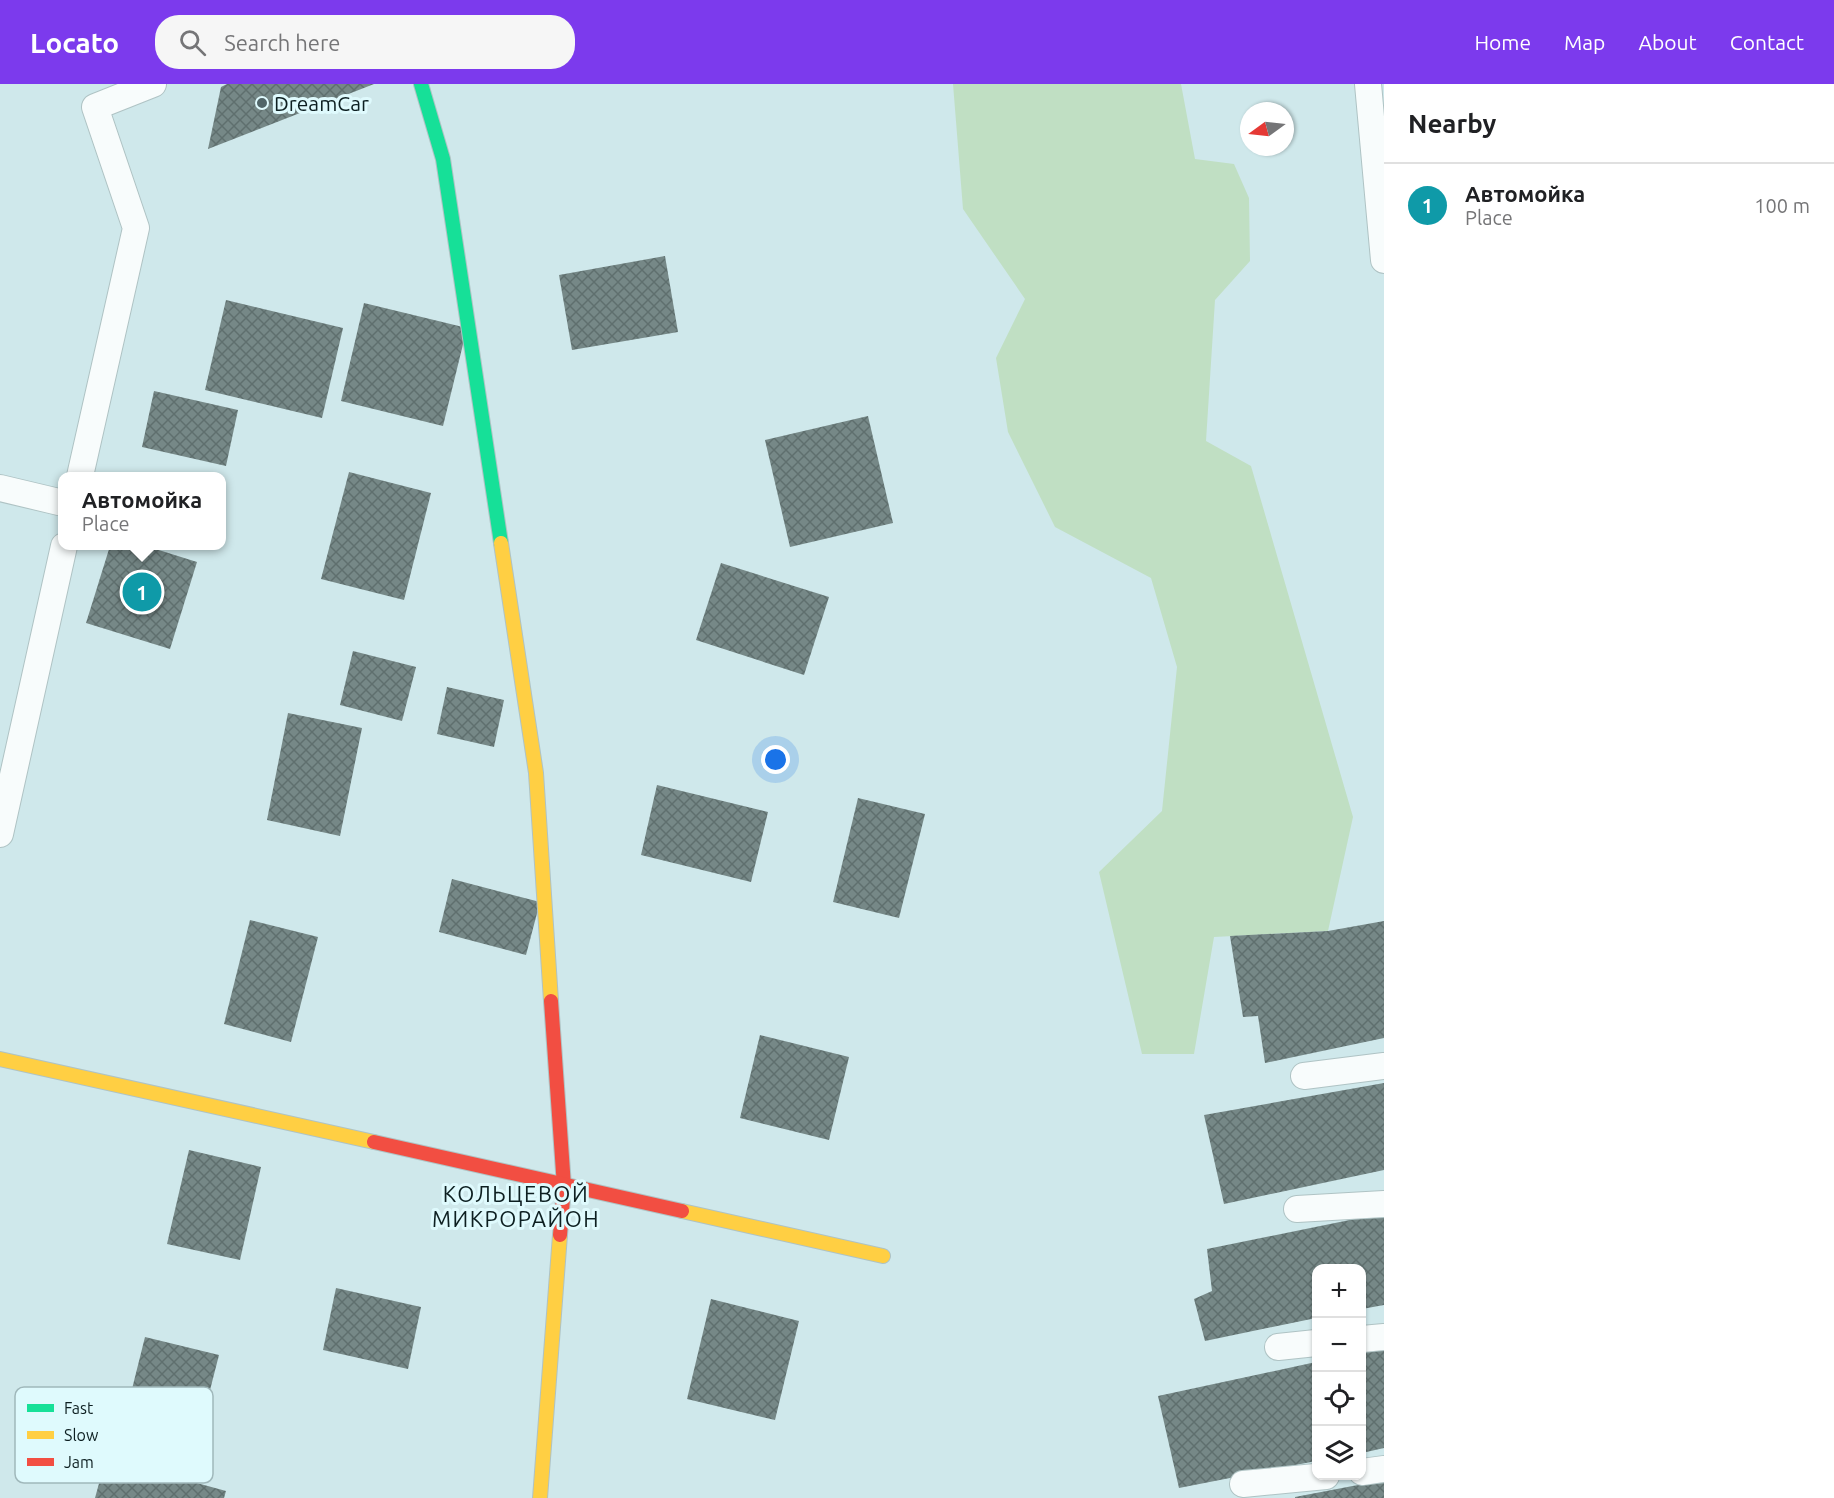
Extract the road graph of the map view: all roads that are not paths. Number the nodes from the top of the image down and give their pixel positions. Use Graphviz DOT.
graph roads {
  1 [pos="153,84"];
  2 [pos="421,84"];
  3 [pos="1368,84"];
  4 [pos="1384,260"];
  5 [pos="81,472"];
  6 [pos="0,488"];
  7 [pos="58,502"];
  8 [pos="63,550"];
  9 [pos="0,834"];
  10 [pos="0,1059"];
  11 [pos="1384,1066"];
  12 [pos="1304,1076"];
  13 [pos="564,1186"];
  14 [pos="1384,1204"];
  15 [pos="1296,1209"];
  16 [pos="883,1256"];
  17 [pos="1384,1337"];
  18 [pos="1366,1339"];
  19 [pos="1312,1344"];
  20 [pos="1278,1347"];
  21 [pos="1384,1469"];
  22 [pos="1366,1471"];
  23 [pos="1312,1477"];
  24 [pos="1243,1484"];
  25 [pos="540,1498"];
  1 -- 5 [label="lane"];
  2 -- 13 [label="street"];
  3 -- 4 [label="lane"];
  6 -- 7 [label="lane"];
  8 -- 9 [label="lane"];
  10 -- 13 [label="street"];
  11 -- 12 [label="lane"];
  13 -- 16 [label="street"];
  13 -- 25 [label="street"];
  14 -- 15 [label="lane"];
  17 -- 18 [label="lane"];
  19 -- 20 [label="lane"];
  21 -- 22 [label="lane"];
  23 -- 24 [label="lane"];
}
